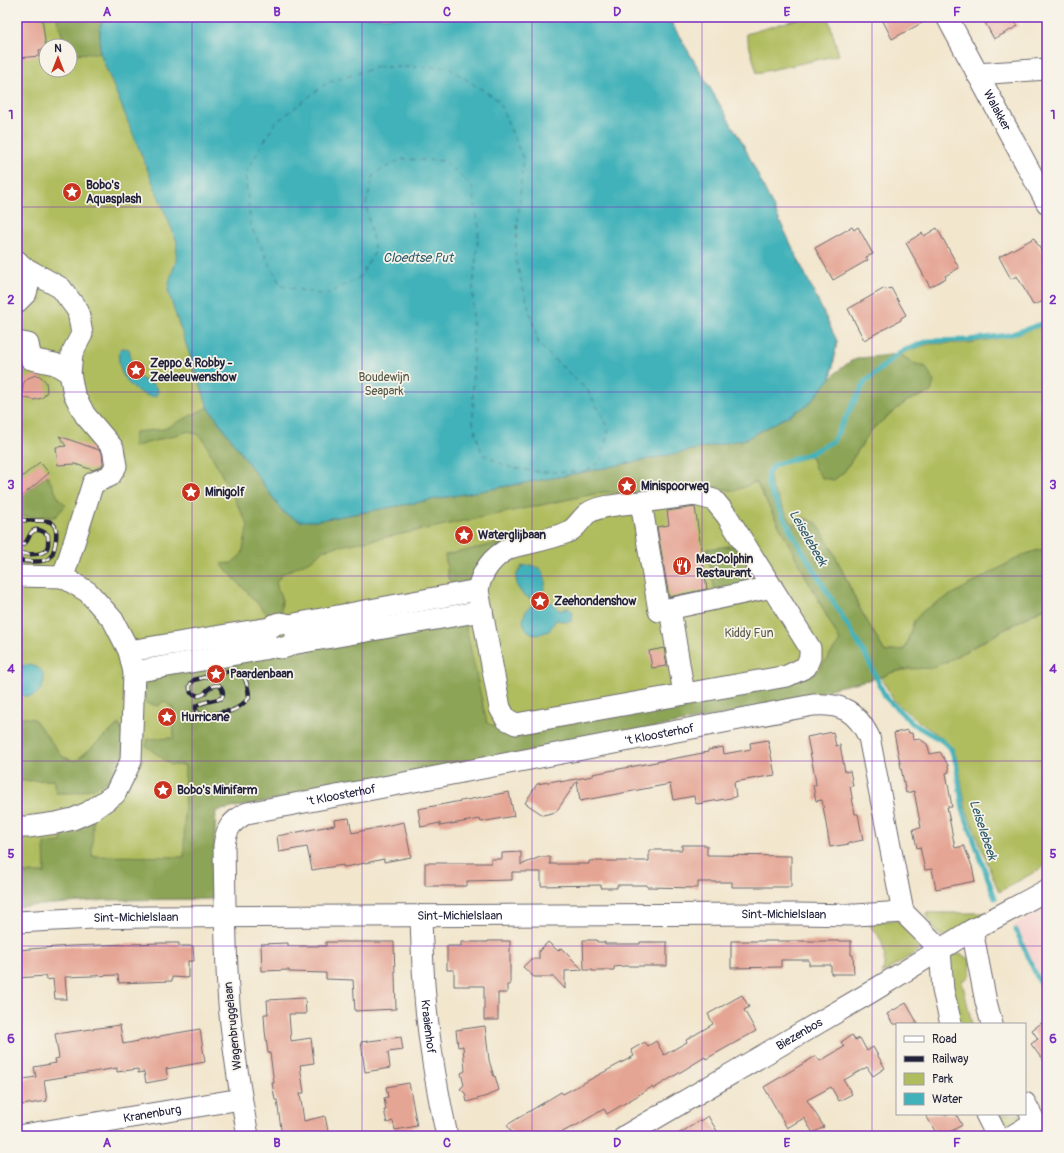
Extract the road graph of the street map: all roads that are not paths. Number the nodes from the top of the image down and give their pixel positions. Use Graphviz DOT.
graph roads {
  1 [pos="947,17"];
  2 [pos="1047,69"];
  3 [pos="977,74"];
  4 [pos="1047,203"];
  5 [pos="22,268"];
  6 [pos="17,302"];
  7 [pos="17,342"];
  8 [pos="24,365"];
  9 [pos="70,373"];
  10 [pos="641,502"];
  11 [pos="17,576"];
  12 [pos="63,577"];
  13 [pos="772,587"];
  14 [pos="478,590"];
  15 [pos="670,609"];
  16 [pos="482,611"];
  17 [pos="281,636"];
  18 [pos="129,651"];
  19 [pos="134,672"];
  20 [pos="684,694"];
  21 [pos="24,823"];
  22 [pos="1047,890"];
  23 [pos="903,912"];
  24 [pos="226,916"];
  25 [pos="421,916"];
  26 [pos="17,922"];
  27 [pos="972,930"];
  28 [pos="940,949"];
  29 [pos="951,1023"];
  30 [pos="992,1023"];
  31 [pos="241,1099"];
  32 [pos="1026,1105"];
  33 [pos="986,1115"];
  34 [pos="1039,1129"];
  35 [pos="48,1133"];
  36 [pos="17,1136"];
  37 [pos="248,1136"];
  38 [pos="448,1136"];
  39 [pos="625,1136"];
  40 [pos="997,1136"];
  41 [pos="1012,1136"];
  1 -- 3 [label="street, Walakker"];
  2 -- 3 [label="street"];
  3 -- 4 [label="street, Walakker"];
  5 -- 6 [label="street"];
  5 -- 9 [label="street"];
  7 -- 8 [label="street"];
  8 -- 9 [label="street"];
  9 -- 12 [label="street"];
  10 -- 13 [label="street"];
  10 -- 14 [label="street"];
  10 -- 15 [label="street"];
  11 -- 12 [label="street"];
  12 -- 18 [label="street"];
  13 -- 15 [label="street"];
  13 -- 20 [label="street"];
  14 -- 16 [label="street"];
  14 -- 17 [label="street"];
  15 -- 20 [label="street"];
  16 -- 17 [label="street"];
  16 -- 20 [label="street"];
  17 -- 18 [label="street"];
  17 -- 19 [label="street"];
  18 -- 19 [label="street"];
  19 -- 21 [label="street"];
  22 -- 27 [label="street"];
  23 -- 24 [label="street, 't Kloosterhof"];
  23 -- 25 [label="street, Sint-Michielslaan"];
  23 -- 28 [label="street"];
  24 -- 25 [label="street, Sint-Michielslaan"];
  24 -- 26 [label="street, Sint-Michielslaan"];
  24 -- 31 [label="street, Wagenbruggelaan"];
  25 -- 38 [label="street, Kraaienhof"];
  27 -- 28 [label="street, Biezenbos"];
  27 -- 30 [label="street"];
  28 -- 29 [label="street"];
  28 -- 39 [label="street, Biezenbos"];
  31 -- 35 [label="street, Kranenburg"];
  31 -- 37 [label="street, Wagenbruggelaan"];
  32 -- 34 [label="street"];
  33 -- 40 [label="street"];
  34 -- 41 [label="street"];
  35 -- 36 [label="street, Kranenburg"];
}
